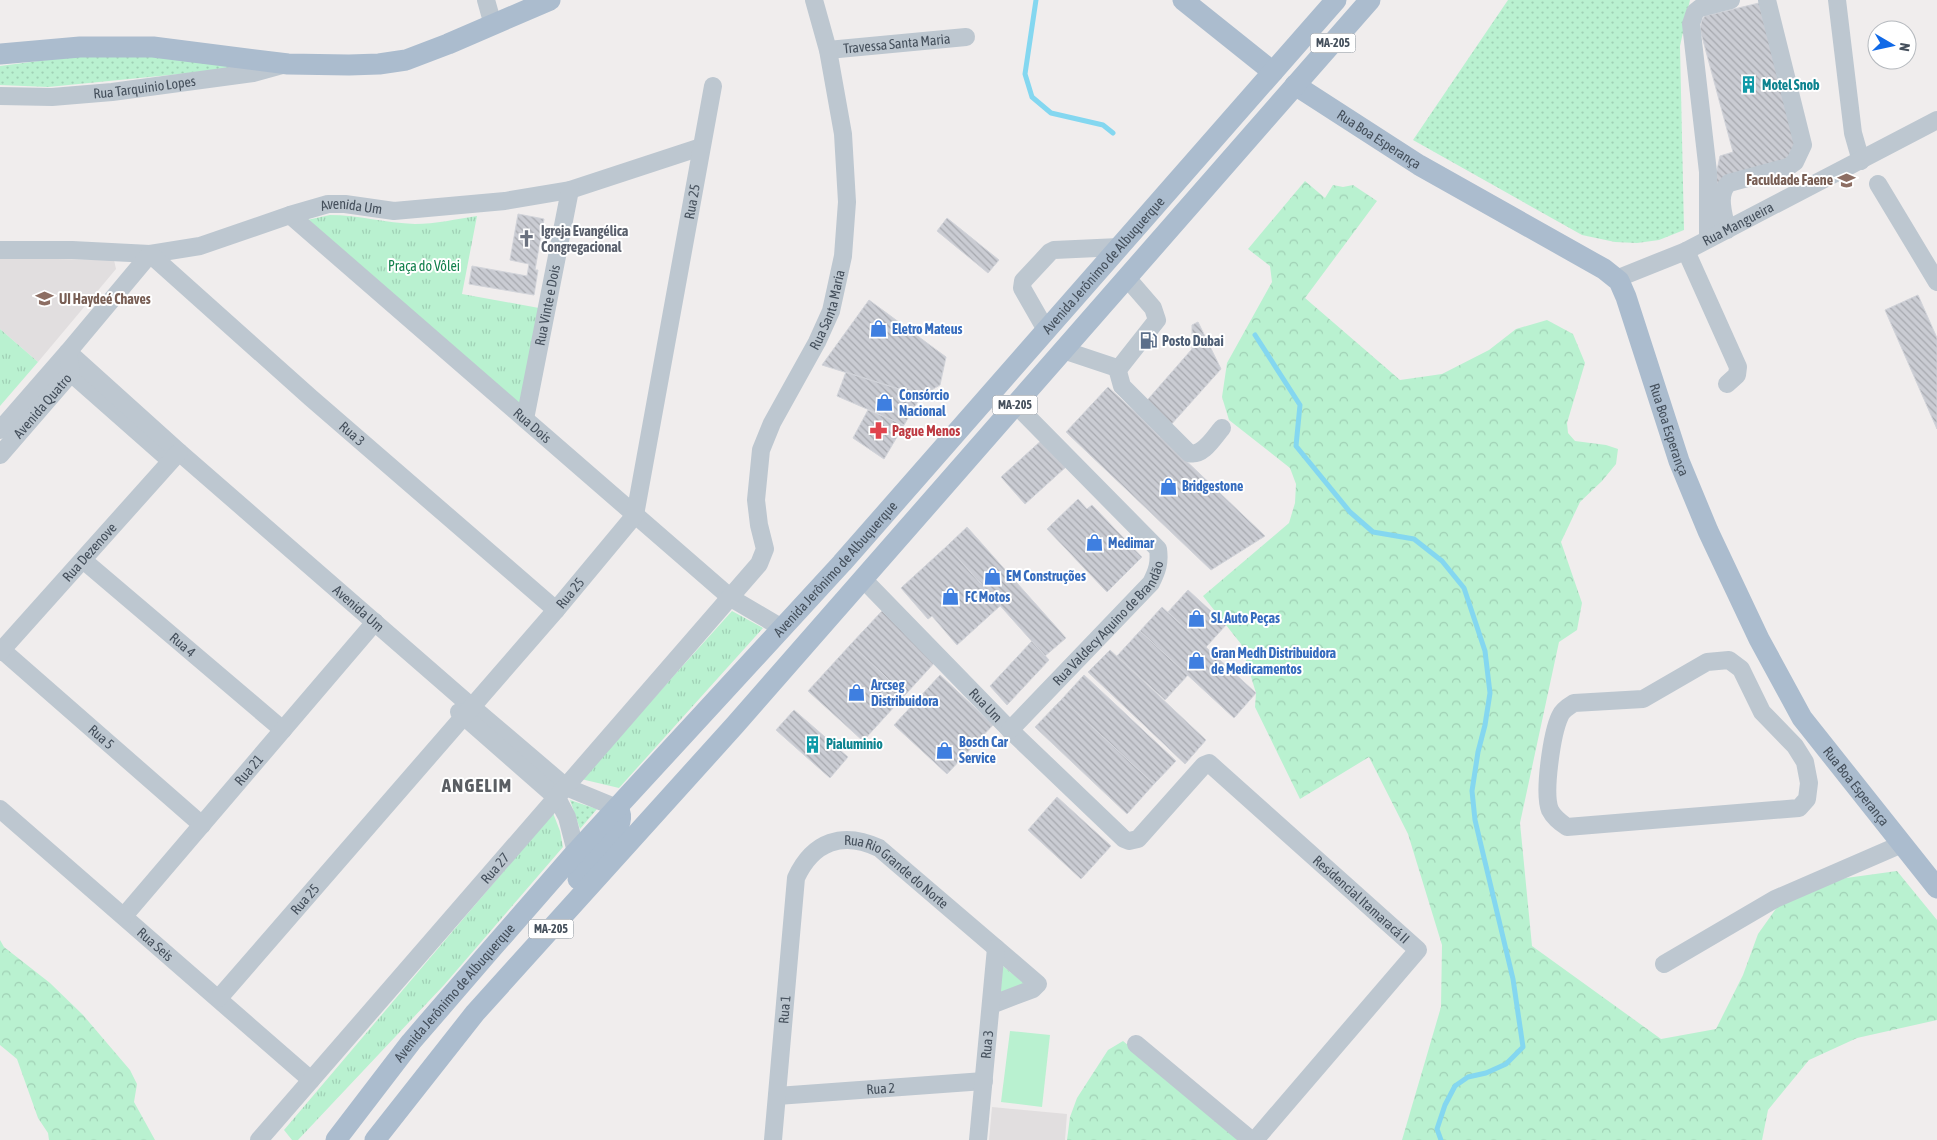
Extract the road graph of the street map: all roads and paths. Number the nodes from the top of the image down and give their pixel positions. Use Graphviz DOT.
graph roads {
  1 [pos="486,0"];
  2 [pos="550,0"];
  3 [pos="814,0"];
  4 [pos="1182,0"];
  5 [pos="1336,0"];
  6 [pos="1370,0"];
  7 [pos="1731,0"];
  8 [pos="1767,0"];
  9 [pos="1837,0"];
  10 [pos="493,25"];
  11 [pos="966,37"];
  12 [pos="828,50"];
  13 [pos="0,54"];
  14 [pos="288,64"];
  15 [pos="1273,72"];
  16 [pos="1295,85"];
  17 [pos="713,86"];
  18 [pos="0,96"];
  19 [pos="1937,120"];
  20 [pos="701,147"];
  21 [pos="1861,161"];
  22 [pos="1878,184"];
  23 [pos="570,190"];
  24 [pos="290,215"];
  25 [pos="1727,230"];
  26 [pos="1708,239"];
  27 [pos="1119,247"];
  28 [pos="0,250"];
  29 [pos="1686,251"];
  30 [pos="150,254"];
  31 [pos="1127,278"];
  32 [pos="1616,278"];
  33 [pos="1937,282"];
  34 [pos="1046,330"];
  35 [pos="1063,350"];
  36 [pos="68,352"];
  37 [pos="1117,368"];
  38 [pos="71,373"];
  39 [pos="1727,384"];
  40 [pos="1016,404"];
  41 [pos="525,420"];
  42 [pos="1222,428"];
  43 [pos="0,430"];
  44 [pos="0,455"];
  45 [pos="175,457"];
  46 [pos="635,515"];
  47 [pos="83,560"];
  48 [pos="863,579"];
  49 [pos="731,598"];
  50 [pos="556,610"];
  51 [pos="371,627"];
  52 [pos="782,628"];
  53 [pos="1,651"];
  54 [pos="468,712"];
  55 [pos="1787,722"];
  56 [pos="283,730"];
  57 [pos="1010,730"];
  58 [pos="1209,763"];
  59 [pos="562,793"];
  60 [pos="617,808"];
  61 [pos="0,809"];
  62 [pos="202,825"];
  63 [pos="1902,844"];
  64 [pos="576,852"];
  65 [pos="796,878"];
  66 [pos="1937,888"];
  67 [pos="124,916"];
  68 [pos="996,948"];
  69 [pos="1664,964"];
  70 [pos="219,998"];
  71 [pos="990,1005"];
  72 [pos="476,1013"];
  73 [pos="1136,1044"];
  74 [pos="311,1080"];
  75 [pos="984,1081"];
  76 [pos="777,1096"];
  77 [pos="259,1140"];
  78 [pos="336,1140"];
  79 [pos="375,1140"];
  80 [pos="773,1140"];
  81 [pos="978,1140"];
  82 [pos="1250,1140"];
  83 [pos="1255,1140"];
  1 -- 10 [label="street"];
  2 -- 10 [label="main road, Rua Tarquinio Lopes"];
  3 -- 12 [label="street, Rua Santa Maria"];
  4 -- 15 [label="main road"];
  5 -- 15 [label="main road, Avenida Jerônimo de Albuquerque / MA-205"];
  6 -- 16 [label="main road, Avenida Jerônimo de Albuquerque / MA-205"];
  7 -- 26 [label="street"];
  8 -- 25 [label="street"];
  9 -- 21 [label="street"];
  10 -- 14 [label="main road, Rua Tarquinio Lopes"];
  11 -- 12 [label="street, Travessa Santa Maria"];
  12 -- 49 [label="street, Rua Santa Maria"];
  13 -- 14 [label="main road, Rua Tarquinio Lopes"];
  14 -- 18 [label="street, Rua Tarquinio Lopes"];
  15 -- 27 [label="main road, Avenida Jerônimo de Albuquerque / MA-205"];
  16 -- 31 [label="main road, Avenida Jerônimo de Albuquerque / MA-205"];
  16 -- 32 [label="main road, Rua Boa Esperança"];
  17 -- 20 [label="street, Rua 25"];
  19 -- 21 [label="street, Rua Mangueira"];
  20 -- 23 [label="street, Avenida Um"];
  20 -- 46 [label="street, Rua 25"];
  21 -- 25 [label="street, Rua Mangueira"];
  22 -- 33 [label="street"];
  23 -- 24 [label="street, Avenida Um"];
  23 -- 41 [label="street, Rua Vinte e Dois"];
  24 -- 30 [label="street, Avenida Um"];
  24 -- 41 [label="street, Rua Dois"];
  25 -- 26 [label="street, Rua Mangueira"];
  26 -- 29 [label="street, Rua Mangueira"];
  27 -- 34 [label="main road, Avenida Jerônimo de Albuquerque / MA-205"];
  27 -- 34 [label="street"];
  28 -- 30 [label="street, Avenida Um"];
  29 -- 32 [label="street, Rua Mangueira"];
  29 -- 39 [label="street"];
  30 -- 36 [label="street, Avenida Quatro"];
  30 -- 50 [label="street, Rua 3"];
  31 -- 35 [label="main road, Avenida Jerônimo de Albuquerque / MA-205"];
  31 -- 37 [label="street"];
  32 -- 55 [label="main road, Rua Boa Esperança"];
  34 -- 52 [label="main road, Avenida Jerônimo de Albuquerque / MA-205"];
  35 -- 37 [label="street"];
  35 -- 40 [label="main road, Avenida Jerônimo de Albuquerque / MA-205"];
  36 -- 38 [label="street, Avenida Quatro"];
  36 -- 43 [label="street, Avenida Quatro"];
  36 -- 45 [label="street, Avenida Um"];
  37 -- 42 [label="street"];
  38 -- 44 [label="street, Avenida Quatro"];
  38 -- 45 [label="street, Avenida Um"];
  40 -- 48 [label="main road, Avenida Jerônimo de Albuquerque / MA-205"];
  40 -- 57 [label="street, Rua Valdecy Aquino de Brandão"];
  41 -- 46 [label="street, Rua Dois"];
  45 -- 47 [label="street, Rua Dezenove"];
  45 -- 51 [label="street, Avenida Um"];
  46 -- 49 [label="street, Rua Dois"];
  46 -- 50 [label="street, Rua 25"];
  47 -- 53 [label="street, Rua Dezenove"];
  47 -- 56 [label="street, Rua 4"];
  48 -- 57 [label="street, Rua Um"];
  48 -- 72 [label="main road, Avenida Jerônimo de Albuquerque / MA-205"];
  49 -- 52 [label="street, Rua Dois"];
  49 -- 59 [label="street, Rua 27"];
  50 -- 54 [label="street, Rua 25"];
  51 -- 54 [label="street, Avenida Um"];
  51 -- 56 [label="street, Rua 21"];
  52 -- 60 [label="main road, Avenida Jerônimo de Albuquerque / MA-205"];
  53 -- 62 [label="street, Rua 5"];
  54 -- 59 [label="street, Avenida Um"];
  54 -- 70 [label="street, Rua 25"];
  55 -- 55 [label="street"];
  55 -- 63 [label="main road, Rua Boa Esperança"];
  56 -- 62 [label="street, Rua 21"];
  57 -- 58 [label="street, Rua Um"];
  58 -- 83 [label="street, Residencial Itamaracá II"];
  59 -- 60 [label="street, Avenida Um"];
  59 -- 64 [label="street, Avenida Um"];
  59 -- 74 [label="street, Rua 27"];
  60 -- 64 [label="main road, Avenida Jerônimo de Albuquerque / MA-205"];
  60 -- 72 [label="main road"];
  61 -- 67 [label="street, Rua Seis"];
  62 -- 67 [label="street, Rua 21"];
  63 -- 66 [label="main road, Rua Boa Esperança"];
  63 -- 69 [label="street"];
  64 -- 78 [label="main road, Avenida Jerônimo de Albuquerque / MA-205"];
  65 -- 68 [label="street, Rua Rio Grande do Norte"];
  65 -- 76 [label="street, Rua 1"];
  67 -- 70 [label="street, Rua Seis"];
  68 -- 71 [label="street, Rua 3"];
  68 -- 71 [label="street, Rua Rio Grande do Norte"];
  70 -- 74 [label="street, Rua Seis"];
  71 -- 75 [label="street, Rua 3"];
  72 -- 79 [label="main road, Avenida Jerônimo de Albuquerque / MA-205"];
  73 -- 82 [label="street"];
  74 -- 77 [label="street, Rua 27"];
  75 -- 76 [label="street, Rua 2"];
  75 -- 81 [label="street, Rua 3"];
  76 -- 80 [label="street, Rua 1"];
}
